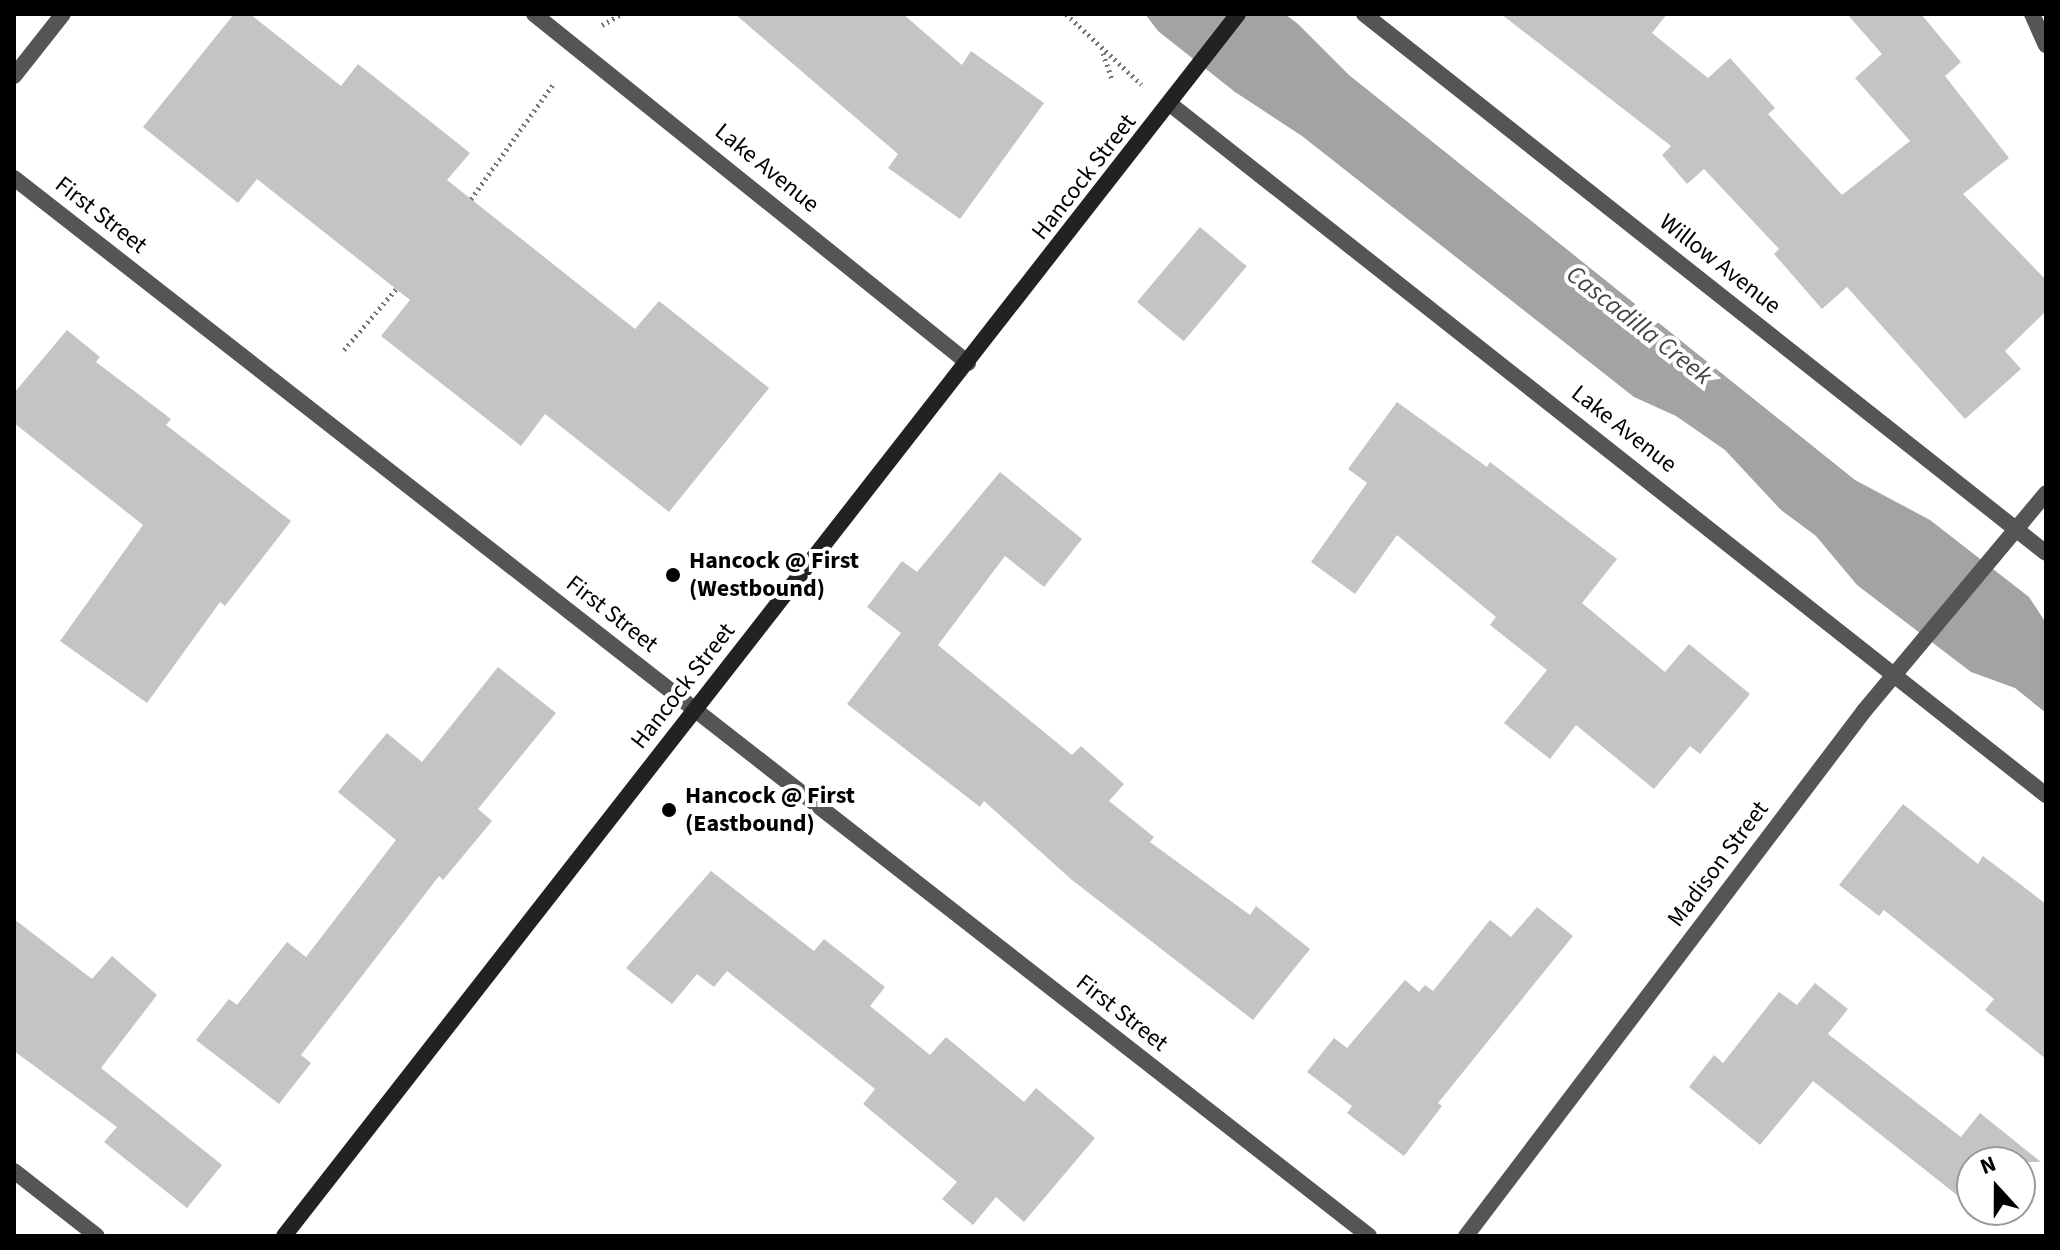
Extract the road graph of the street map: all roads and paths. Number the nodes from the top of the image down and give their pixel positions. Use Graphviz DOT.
graph roads {
  1 [pos="63,14"];
  2 [pos="534,14"];
  3 [pos="622,14"];
  4 [pos="1066,14"];
  5 [pos="1238,14"];
  6 [pos="1364,14"];
  7 [pos="2032,14"];
  8 [pos="598,27"];
  9 [pos="2046,45"];
  10 [pos="1102,52"];
  11 [pos="1122,72"];
  12 [pos="14,76"];
  13 [pos="1112,79"];
  14 [pos="554,83"];
  15 [pos="1170,104"];
  16 [pos="14,178"];
  17 [pos="471,199"];
  18 [pos="396,289"];
  19 [pos="344,350"];
  20 [pos="968,363"];
  21 [pos="2046,493"];
  22 [pos="2015,528"];
  23 [pos="2046,553"];
  24 [pos="1895,678"];
  25 [pos="695,709"];
  26 [pos="2046,795"];
  27 [pos="14,1171"];
  28 [pos="97,1236"];
  29 [pos="284,1236"];
  30 [pos="1369,1236"];
  31 [pos="1466,1236"];
  1 -- 12 [label="street"];
  2 -- 20 [label="street, Lake Avenue"];
  3 -- 8 [label="path"];
  4 -- 10 [label="path"];
  5 -- 15 [label="street, Hancock Street"];
  6 -- 22 [label="street, Willow Avenue"];
  7 -- 9 [label="street"];
  10 -- 11 [label="path"];
  10 -- 13 [label="path"];
  14 -- 17 [label="path"];
  15 -- 20 [label="street, Hancock Street"];
  15 -- 24 [label="street, Lake Avenue"];
  16 -- 25 [label="street, First Street"];
  18 -- 19 [label="path"];
  20 -- 25 [label="street, Hancock Street"];
  21 -- 22 [label="street, Madison Street"];
  22 -- 23 [label="street, Willow Avenue"];
  22 -- 24 [label="street, Madison Street"];
  24 -- 26 [label="street, Lake Avenue"];
  24 -- 31 [label="street, Madison Street"];
  25 -- 29 [label="street, Hancock Street"];
  25 -- 30 [label="street, First Street"];
  27 -- 28 [label="street"];
}
